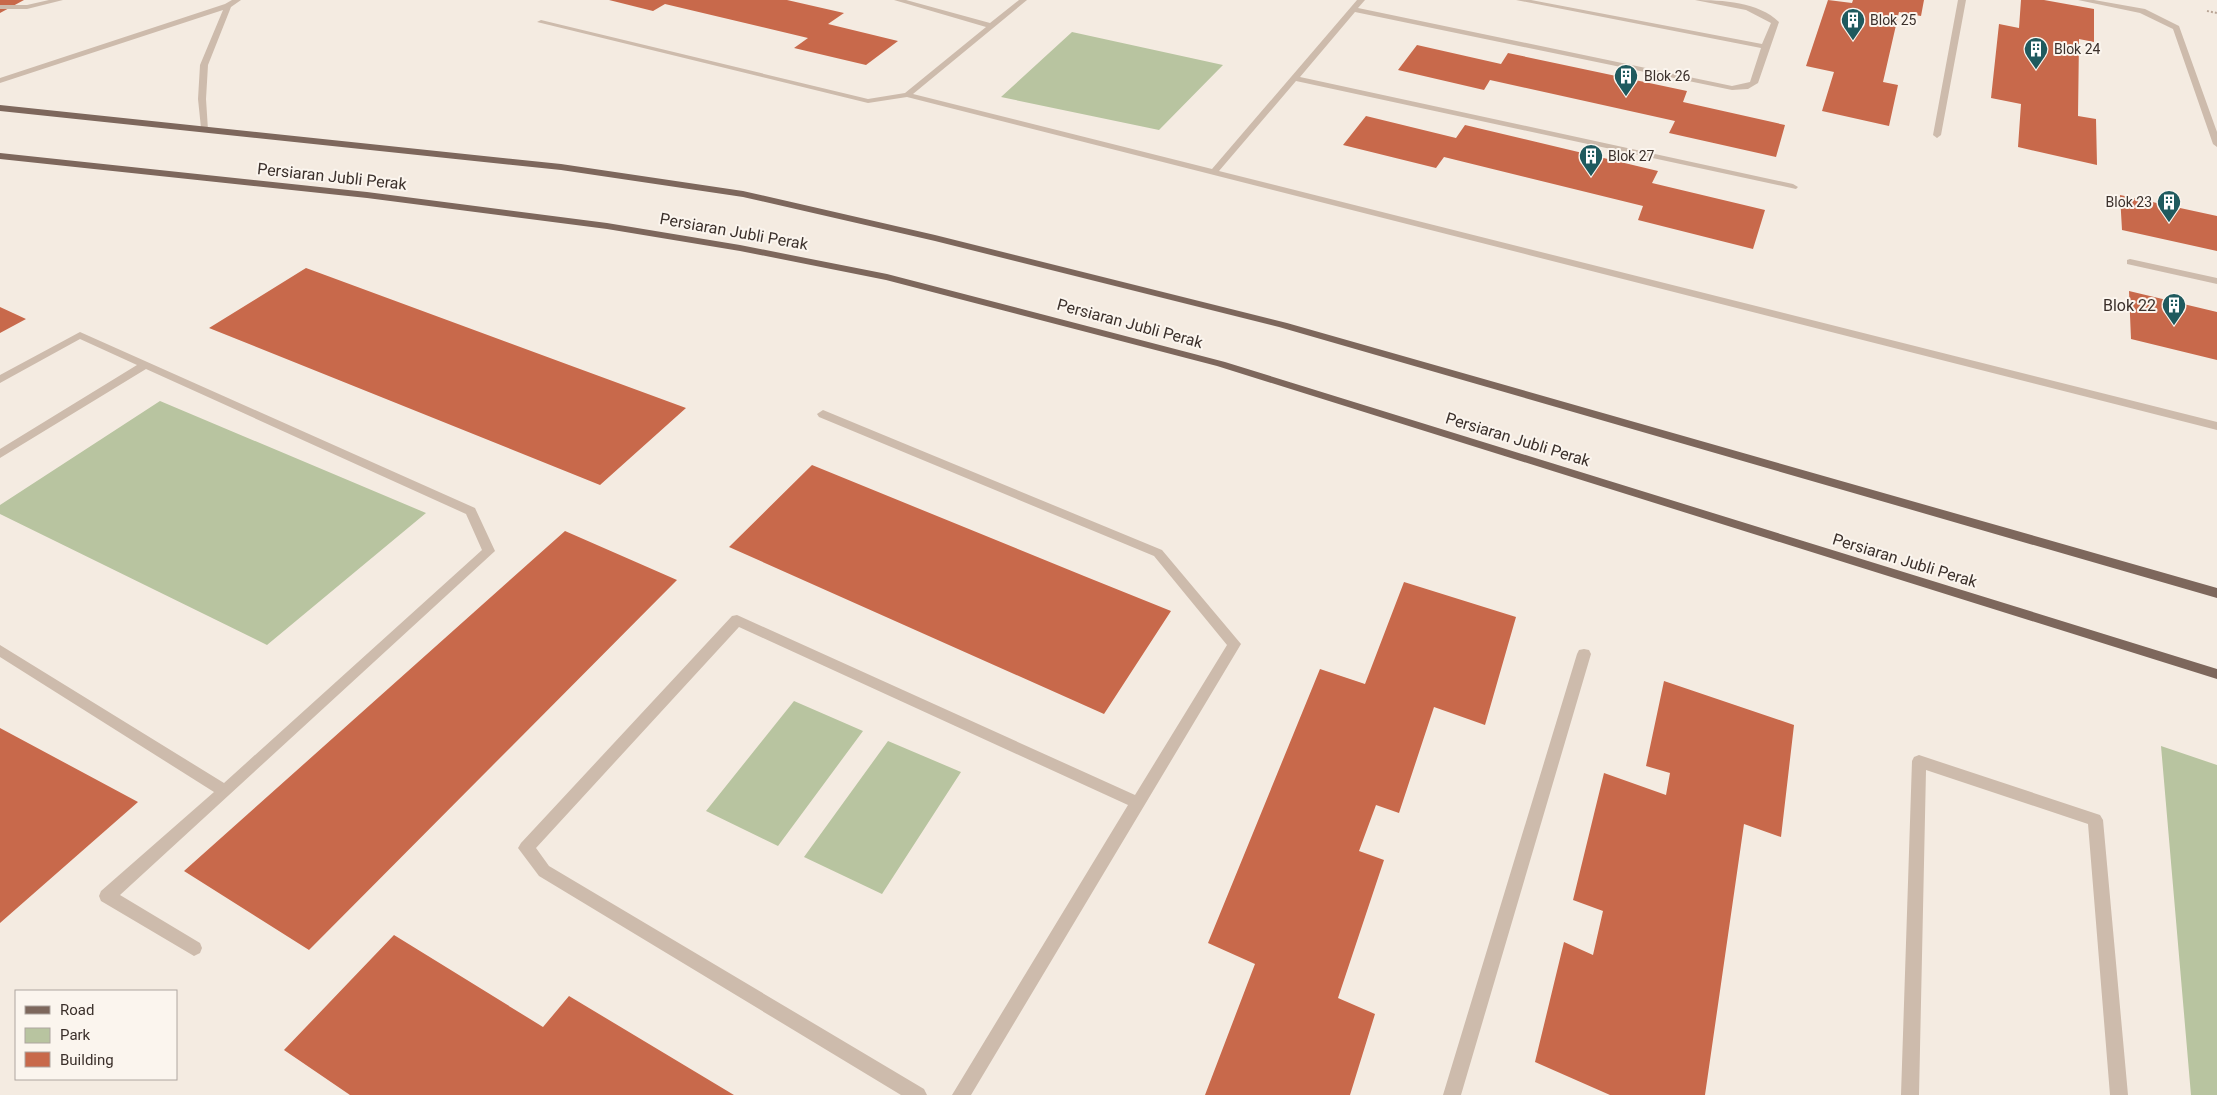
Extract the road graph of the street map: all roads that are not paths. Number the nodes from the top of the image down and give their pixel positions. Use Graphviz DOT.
graph roads {
  1 [pos="59,0"];
  2 [pos="237,0"];
  3 [pos="898,0"];
  4 [pos="1023,0"];
  5 [pos="1361,0"];
  6 [pos="1520,0"];
  7 [pos="1698,0"];
  8 [pos="1962,0"];
  9 [pos="2082,0"];
  10 [pos="228,6"];
  11 [pos="0,7"];
  12 [pos="1353,9"];
  13 [pos="541,22"];
  14 [pos="991,26"];
  15 [pos="1765,47"];
  16 [pos="1294,78"];
  17 [pos="0,81"];
  18 [pos="907,95"];
  19 [pos="0,108"];
  20 [pos="205,128"];
  21 [pos="1937,135"];
  22 [pos="2217,144"];
  23 [pos="0,156"];
  24 [pos="1214,172"];
  25 [pos="1793,187"];
  26 [pos="2130,262"];
  27 [pos="2217,281"];
  28 [pos="145,365"];
  29 [pos="0,380"];
  30 [pos="823,414"];
  31 [pos="2217,426"];
  32 [pos="0,454"];
  33 [pos="2217,593"];
  34 [pos="0,650"];
  35 [pos="1584,654"];
  36 [pos="2217,674"];
  37 [pos="225,790"];
  38 [pos="1138,803"];
  39 [pos="194,948"];
  40 [pos="918,1095"];
  41 [pos="961,1095"];
  42 [pos="1452,1095"];
  43 [pos="1910,1095"];
  44 [pos="2119,1095"];
  1 -- 11 [label="street"];
  2 -- 10 [label="street"];
  3 -- 14 [label="street"];
  4 -- 14 [label="street"];
  5 -- 12 [label="street"];
  6 -- 15 [label="street"];
  7 -- 15 [label="street"];
  8 -- 21 [label="street"];
  9 -- 22 [label="street"];
  10 -- 17 [label="street"];
  10 -- 20 [label="street"];
  12 -- 15 [label="street"];
  12 -- 16 [label="street"];
  13 -- 18 [label="street"];
  14 -- 18 [label="street"];
  16 -- 24 [label="street"];
  16 -- 25 [label="street"];
  18 -- 24 [label="street"];
  19 -- 20 [label="main road, Persiaran Jubli Perak"];
  20 -- 33 [label="main road, Persiaran Jubli Perak"];
  23 -- 36 [label="main road, Persiaran Jubli Perak"];
  24 -- 31 [label="street"];
  26 -- 27 [label="street"];
  28 -- 29 [label="street"];
  28 -- 32 [label="street"];
  28 -- 37 [label="street"];
  30 -- 38 [label="street"];
  34 -- 37 [label="street"];
  35 -- 42 [label="street"];
  37 -- 39 [label="street"];
  38 -- 40 [label="street"];
  38 -- 41 [label="street"];
  43 -- 44 [label="street"];
}
